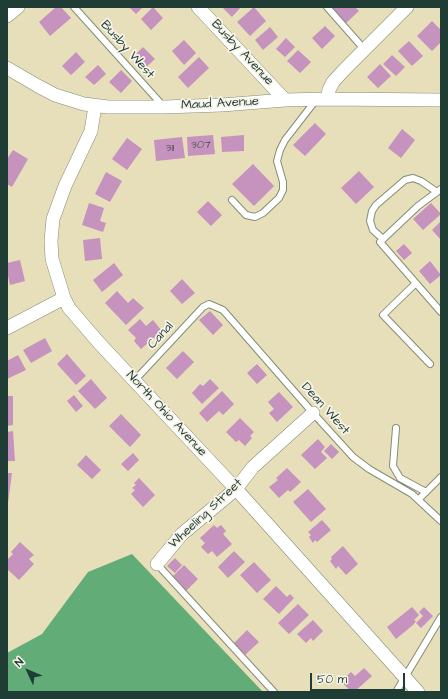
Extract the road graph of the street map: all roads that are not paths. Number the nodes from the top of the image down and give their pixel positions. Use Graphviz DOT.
graph roads {
  1 [pos="18,7"];
  2 [pos="74,7"];
  3 [pos="198,7"];
  4 [pos="326,7"];
  5 [pos="407,7"];
  6 [pos="7,16"];
  7 [pos="364,49"];
  8 [pos="7,68"];
  9 [pos="322,99"];
  10 [pos="285,100"];
  11 [pos="441,100"];
  12 [pos="95,106"];
  13 [pos="164,107"];
  14 [pos="439,190"];
  15 [pos="232,200"];
  16 [pos="381,240"];
  17 [pos="416,283"];
  18 [pos="64,298"];
  19 [pos="203,307"];
  20 [pos="441,312"];
  21 [pos="7,328"];
  22 [pos="430,364"];
  23 [pos="135,380"];
  24 [pos="313,413"];
  25 [pos="396,428"];
  26 [pos="441,477"];
  27 [pos="236,488"];
  28 [pos="426,492"];
  29 [pos="420,499"];
  30 [pos="441,521"];
  31 [pos="157,564"];
  32 [pos="441,617"];
  33 [pos="405,678"];
  34 [pos="274,692"];
  35 [pos="396,692"];
  36 [pos="418,692"];
  1 -- 6 [label="street"];
  2 -- 13 [label="lane, Busby West"];
  3 -- 10 [label="street, Busby Avenue"];
  4 -- 7 [label="lane"];
  5 -- 7 [label="street"];
  7 -- 9 [label="street"];
  8 -- 12 [label="street, Maud Avenue"];
  9 -- 10 [label="street, Maud Avenue"];
  9 -- 11 [label="street, Maud Avenue"];
  9 -- 15 [label="lane"];
  10 -- 13 [label="street, Maud Avenue"];
  12 -- 13 [label="street, Maud Avenue"];
  12 -- 18 [label="street, North Ohio Avenue"];
  14 -- 16 [label="lane"];
  14 -- 16 [label="lane"];
  16 -- 17 [label="lane"];
  17 -- 20 [label="lane"];
  17 -- 22 [label="lane"];
  18 -- 21 [label="street"];
  18 -- 23 [label="street, North Ohio Avenue"];
  19 -- 23 [label="lane, Canal"];
  19 -- 24 [label="lane, Dean West"];
  23 -- 27 [label="street, North Ohio Avenue"];
  24 -- 27 [label="street, Wheeling Street"];
  24 -- 29 [label="lane, Dean West"];
  25 -- 28 [label="lane"];
  26 -- 28 [label="lane"];
  27 -- 31 [label="street, Wheeling Street"];
  27 -- 33 [label="street, North Ohio Avenue"];
  28 -- 29 [label="lane"];
  29 -- 30 [label="lane, Dean West"];
  31 -- 34 [label="lane, Wheeling Street"];
  32 -- 33 [label="lane"];
  33 -- 35 [label="lane"];
  33 -- 36 [label="street, North Ohio Avenue"];
}
